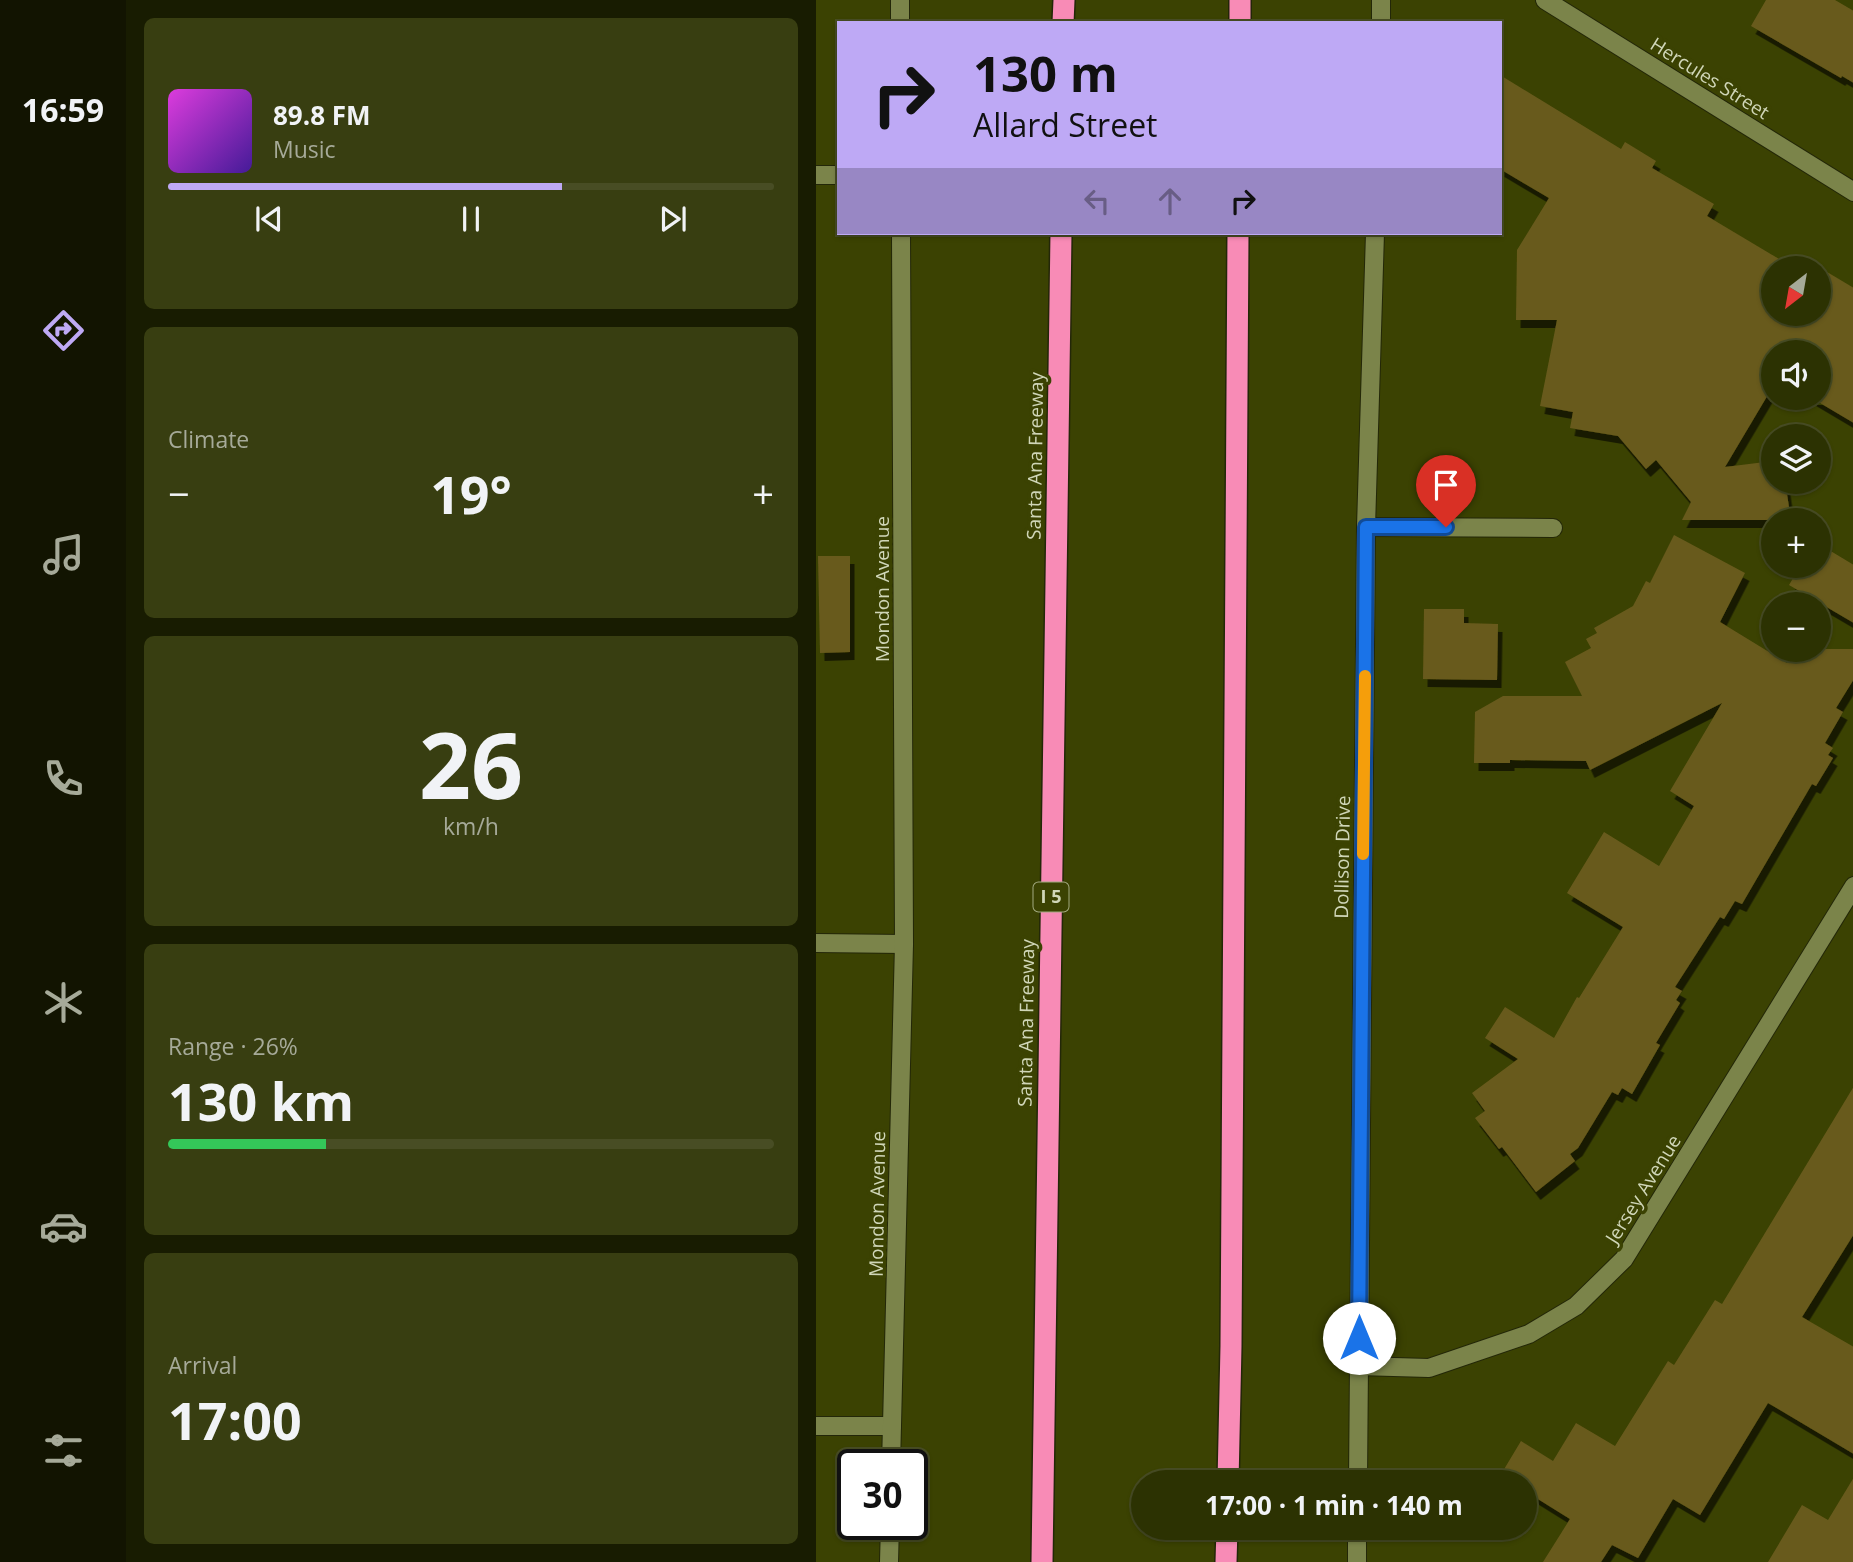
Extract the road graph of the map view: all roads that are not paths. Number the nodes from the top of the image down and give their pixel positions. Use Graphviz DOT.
graph roads {
  1 [pos="900,0"];
  2 [pos="1064,0"];
  3 [pos="1240,0"];
  4 [pos="1381,0"];
  5 [pos="1545,0"];
  6 [pos="900,21"];
  7 [pos="1063,21"];
  8 [pos="1240,21"];
  9 [pos="1381,21"];
  10 [pos="816,175"];
  11 [pos="837,175"];
  12 [pos="1854,192"];
  13 [pos="901,235"];
  14 [pos="1060,235"];
  15 [pos="1238,235"];
  16 [pos="1375,235"];
  17 [pos="1366,527"];
  18 [pos="1553,528"];
  19 [pos="1854,886"];
  20 [pos="816,943"];
  21 [pos="904,944"];
  22 [pos="1358,1366"];
  23 [pos="816,1426"];
  24 [pos="892,1426"];
  25 [pos="891,1449"];
  26 [pos="1228,1470"];
  27 [pos="1358,1470"];
  28 [pos="890,1540"];
  29 [pos="1227,1540"];
  30 [pos="1357,1540"];
  31 [pos="890,1562"];
  32 [pos="1042,1562"];
  33 [pos="1226,1562"];
  34 [pos="1357,1562"];
  1 -- 6 [label="street"];
  2 -- 7 [label="highway"];
  3 -- 8 [label="highway"];
  4 -- 9 [label="street"];
  5 -- 12 [label="street, Hercules Street"];
  10 -- 11 [label="street"];
  13 -- 21 [label="street, Mondon Avenue"];
  14 -- 32 [label="highway, Santa Ana Freeway / I 5"];
  15 -- 26 [label="highway"];
  16 -- 17 [label="street, Dollison Drive"];
  17 -- 18 [label="street"];
  17 -- 22 [label="street, Dollison Drive"];
  19 -- 22 [label="street, Jersey Avenue"];
  20 -- 21 [label="street"];
  21 -- 24 [label="street, Mondon Avenue"];
  22 -- 27 [label="street, Dollison Drive"];
  23 -- 24 [label="street"];
  24 -- 25 [label="street, Mondon Avenue"];
  28 -- 31 [label="street"];
  29 -- 33 [label="highway"];
  30 -- 34 [label="street"];
}
